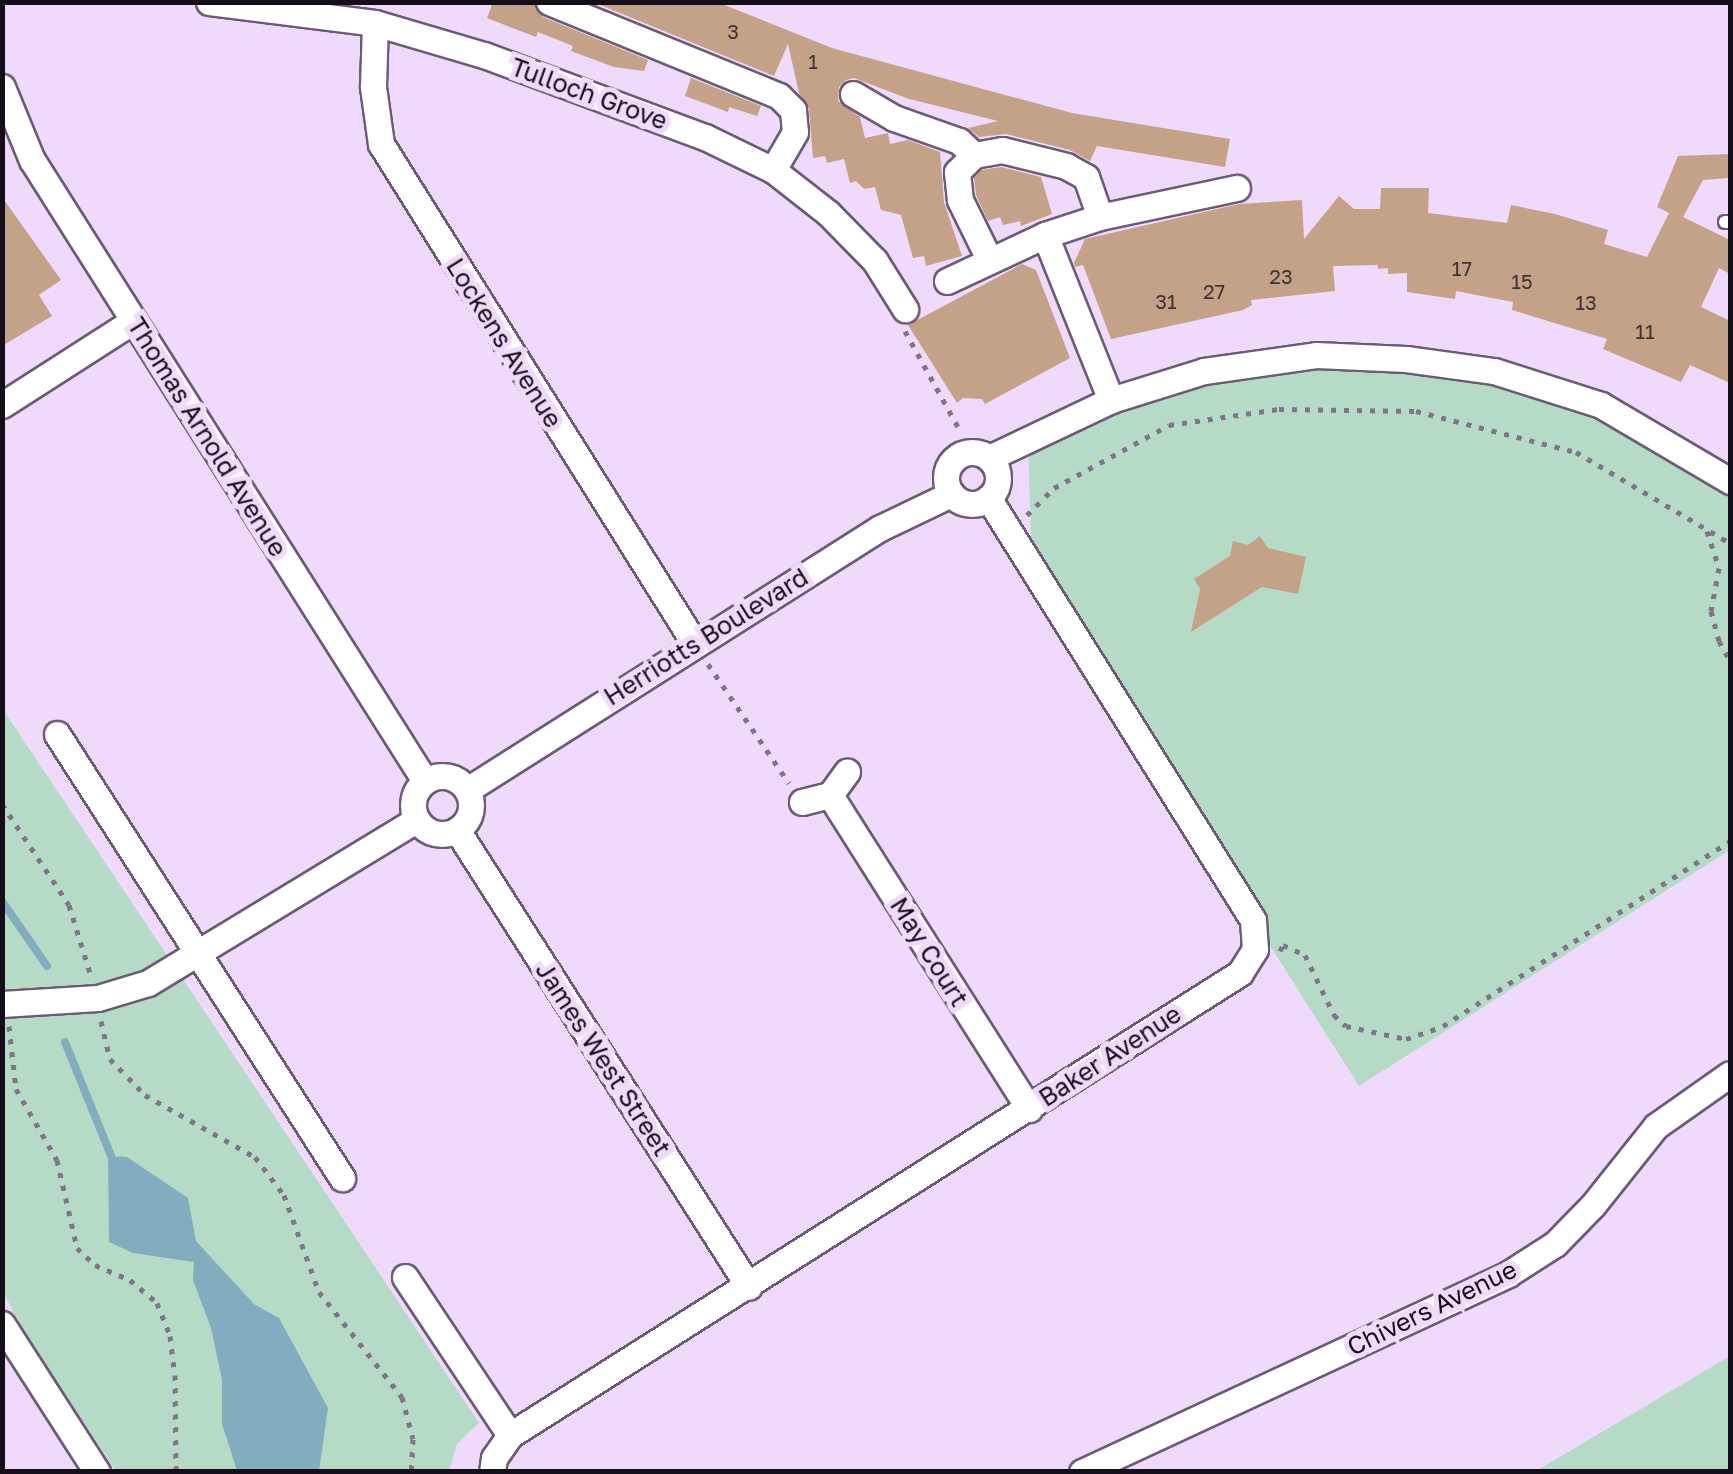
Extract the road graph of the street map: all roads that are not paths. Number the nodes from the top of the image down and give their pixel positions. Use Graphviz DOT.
graph roads {
  1 [pos="209,2"];
  2 [pos="549,2"];
  3 [pos="311,8"];
  4 [pos="375,23"];
  5 [pos="2,87"];
  6 [pos="853,94"];
  7 [pos="974,154"];
  8 [pos="773,170"];
  9 [pos="1237,188"];
  10 [pos="1100,218"];
  11 [pos="1045,235"];
  12 [pos="989,258"];
  13 [pos="948,281"];
  14 [pos="905,310"];
  15 [pos="133,321"];
  16 [pos="1111,400"];
  17 [pos="2,406"];
  18 [pos="989,458"];
  19 [pos="1730,482"];
  20 [pos="951,494"];
  21 [pos="988,498"];
  22 [pos="695,644"];
  23 [pos="57,734"];
  24 [pos="846,772"];
  25 [pos="424,781"];
  26 [pos="467,790"];
  27 [pos="830,795"];
  28 [pos="802,802"];
  29 [pos="416,820"];
  30 [pos="457,830"];
  31 [pos="202,954"];
  32 [pos="7,1003"];
  33 [pos="1730,1074"];
  34 [pos="1029,1109"];
  35 [pos="342,1178"];
  36 [pos="405,1277"];
  37 [pos="749,1287"];
  38 [pos="2,1324"];
  39 [pos="510,1436"];
  40 [pos="97,1472"];
  41 [pos="492,1472"];
  42 [pos="1082,1472"];
  1 -- 3 [label="street, Tulloch Grove"];
  2 -- 8 [label="street"];
  3 -- 4 [label="street, Tulloch Grove"];
  4 -- 8 [label="street, Tulloch Grove"];
  4 -- 22 [label="street, Lockens Avenue"];
  5 -- 15 [label="street, Thomas Arnold Avenue"];
  6 -- 7 [label="street"];
  7 -- 10 [label="street"];
  7 -- 12 [label="street"];
  8 -- 14 [label="street, Tulloch Grove"];
  9 -- 10 [label="street"];
  10 -- 11 [label="street"];
  11 -- 12 [label="street"];
  11 -- 16 [label="street"];
  12 -- 13 [label="street"];
  15 -- 17 [label="street"];
  15 -- 25 [label="street, Thomas Arnold Avenue"];
  16 -- 18 [label="street"];
  16 -- 19 [label="street"];
  18 -- 20 [label="street"];
  18 -- 21 [label="street"];
  20 -- 21 [label="street"];
  20 -- 22 [label="street, Herriotts Boulevard"];
  21 -- 34 [label="street, Baker Avenue"];
  22 -- 26 [label="street, Herriotts Boulevard"];
  23 -- 31 [label="street"];
  24 -- 27 [label="street"];
  25 -- 26 [label="street"];
  25 -- 29 [label="street"];
  26 -- 30 [label="street"];
  27 -- 28 [label="street"];
  27 -- 34 [label="street, May Court"];
  29 -- 30 [label="street"];
  29 -- 31 [label="street"];
  30 -- 37 [label="street, James West Street"];
  31 -- 32 [label="street"];
  31 -- 35 [label="street"];
  33 -- 42 [label="street, Chivers Avenue"];
  34 -- 37 [label="street, Baker Avenue"];
  36 -- 39 [label="street"];
  37 -- 39 [label="street, Baker Avenue"];
  38 -- 40 [label="street"];
  39 -- 41 [label="street"];
}
